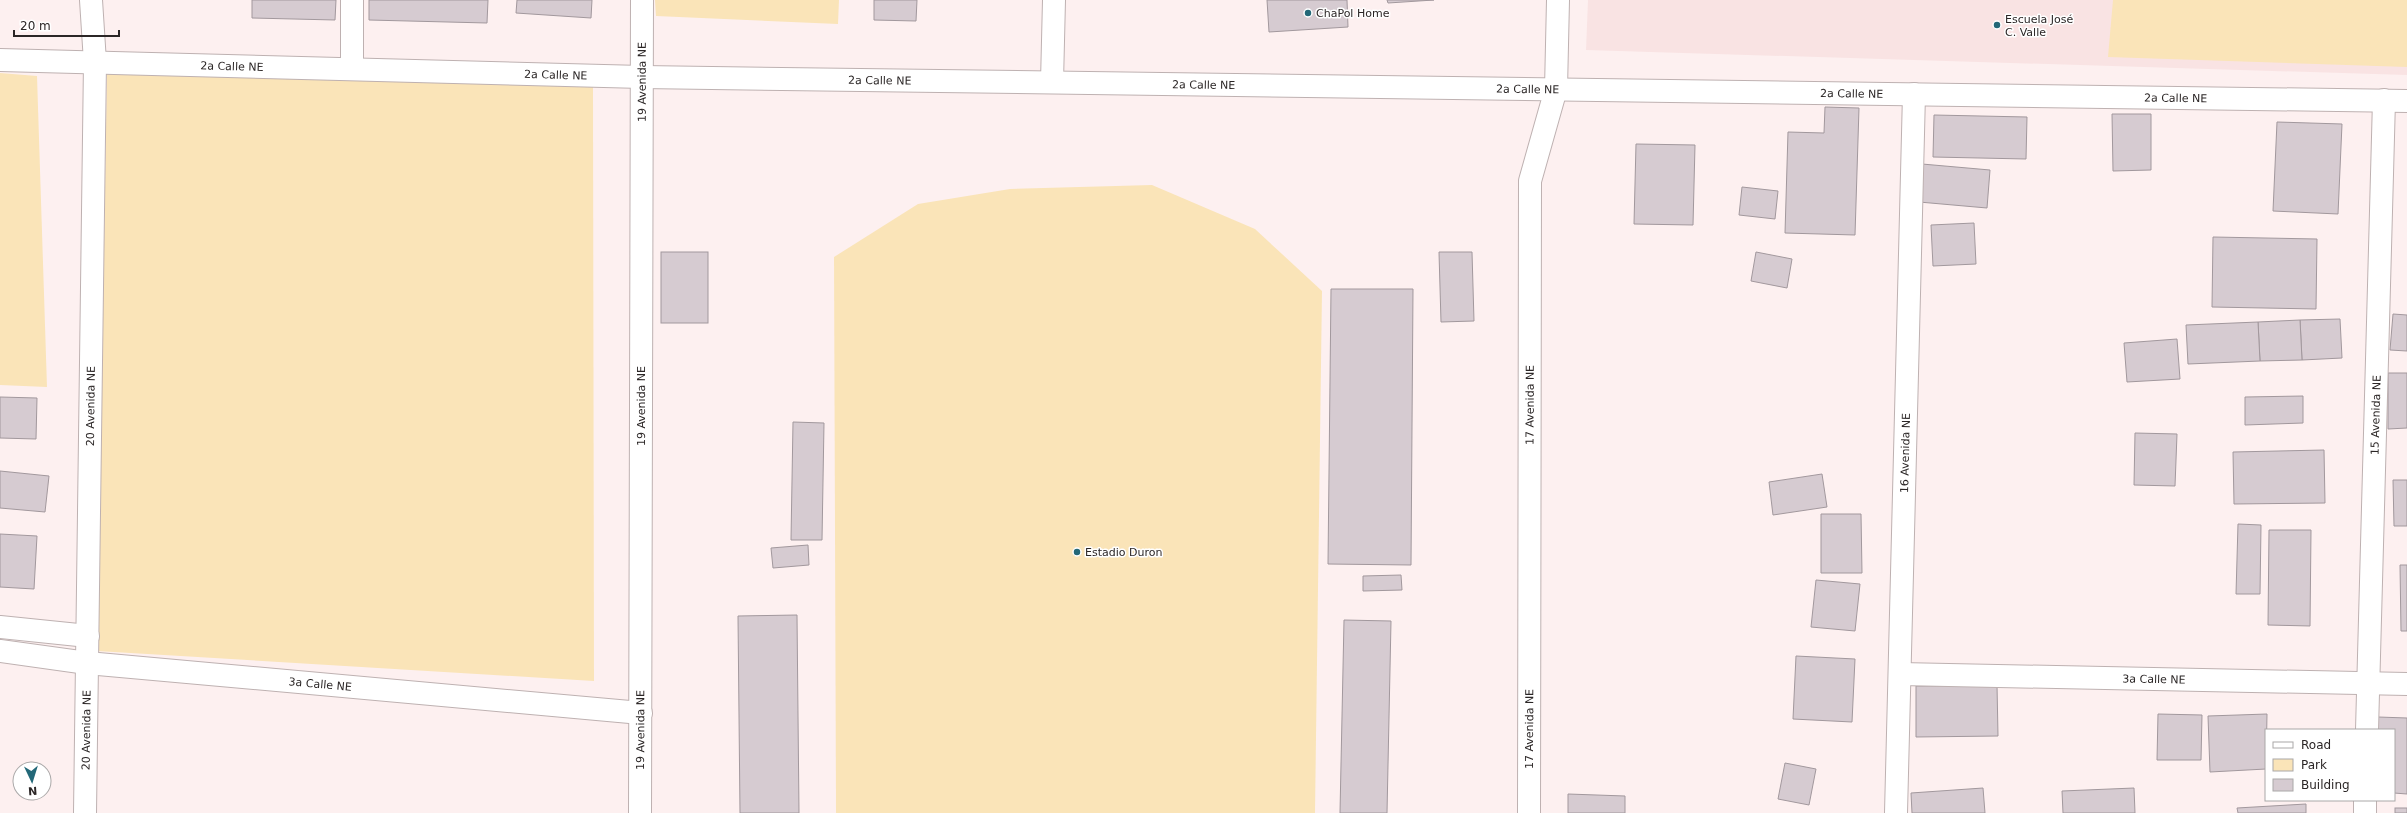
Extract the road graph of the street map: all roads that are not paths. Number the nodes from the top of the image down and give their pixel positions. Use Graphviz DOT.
graph roads {
  1 [pos="91,0"];
  2 [pos="352,0"];
  3 [pos="642,0"];
  4 [pos="1054,0"];
  5 [pos="1558,0"];
  6 [pos="0,60"];
  7 [pos="95,62"];
  8 [pos="352,69"];
  9 [pos="642,77"];
  10 [pos="1052,82"];
  11 [pos="1556,89"];
  12 [pos="1914,94"];
  13 [pos="2384,100"];
  14 [pos="2407,101"];
  15 [pos="0,627"];
  16 [pos="88,636"];
  17 [pos="0,651"];
  18 [pos="87,663"];
  19 [pos="1900,674"];
  20 [pos="2368,683"];
  21 [pos="2407,684"];
  22 [pos="640,713"];
  23 [pos="2367,729"];
  24 [pos="2365,801"];
  25 [pos="85,813"];
  26 [pos="640,813"];
  27 [pos="1529,813"];
  28 [pos="1896,813"];
  29 [pos="2365,813"];
  1 -- 7 [label="street, 20 Avenida NE"];
  2 -- 8 [label="street"];
  3 -- 9 [label="street, 19 Avenida NE"];
  4 -- 10 [label="street"];
  5 -- 11 [label="street, 17 Avenida NE"];
  6 -- 7 [label="street, 2a Calle NE"];
  7 -- 8 [label="street, 2a Calle NE"];
  7 -- 16 [label="street, 20 Avenida NE"];
  8 -- 9 [label="street, 2a Calle NE"];
  9 -- 10 [label="street, 2a Calle NE"];
  9 -- 22 [label="street, 19 Avenida NE"];
  10 -- 11 [label="street, 2a Calle NE"];
  11 -- 12 [label="street, 2a Calle NE"];
  11 -- 27 [label="street, 17 Avenida NE"];
  12 -- 13 [label="street, 2a Calle NE"];
  12 -- 19 [label="street, 16 Avenida NE"];
  13 -- 14 [label="street, 2a Calle NE"];
  13 -- 20 [label="street, 15 Avenida NE"];
  15 -- 16 [label="street"];
  16 -- 18 [label="street, 20 Avenida NE"];
  17 -- 18 [label="street, 3a Calle NE"];
  18 -- 22 [label="street, 3a Calle NE"];
  18 -- 25 [label="street, 20 Avenida NE"];
  19 -- 20 [label="street, 3a Calle NE"];
  19 -- 28 [label="street, 16 Avenida NE"];
  20 -- 21 [label="street, 3a Calle NE"];
  20 -- 23 [label="street, 15 Avenida NE"];
  22 -- 26 [label="street, 19 Avenida NE"];
  24 -- 29 [label="street"];
}
